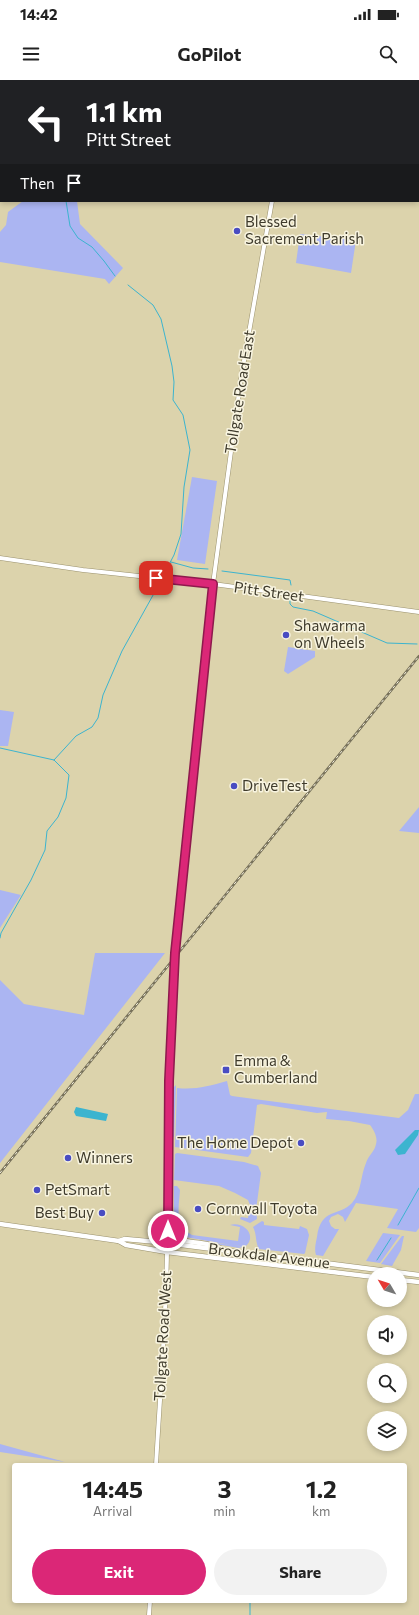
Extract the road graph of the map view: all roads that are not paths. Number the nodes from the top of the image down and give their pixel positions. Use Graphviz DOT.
graph roads {
  1 [pos="272,202"];
  2 [pos="0,558"];
  3 [pos="213,584"];
  4 [pos="419,612"];
  5 [pos="0,1224"];
  6 [pos="168,1231"];
  7 [pos="118,1241"];
  8 [pos="167,1243"];
  9 [pos="224,1249"];
  10 [pos="167,1252"];
  11 [pos="419,1275"];
  12 [pos="367,1276"];
  13 [pos="407,1281"];
  14 [pos="419,1282"];
  15 [pos="156,1463"];
  16 [pos="150,1603"];
  17 [pos="149,1615"];
  1 -- 3 [label="street, Tollgate Road East"];
  2 -- 3 [label="street, Pitt Street"];
  3 -- 4 [label="street, Pitt Street"];
  3 -- 6 [label="street, Tollgate Road West"];
  5 -- 7 [label="main road, Brookdale Avenue"];
  6 -- 8 [label="street, Tollgate Road West"];
  6 -- 9 [label="main road"];
  7 -- 8 [label="main road, Brookdale Avenue"];
  7 -- 10 [label="main road, Brookdale Avenue"];
  8 -- 9 [label="main road, Brookdale Avenue"];
  8 -- 10 [label="street, Tollgate Road West"];
  9 -- 11 [label="main road, Brookdale Avenue"];
  10 -- 12 [label="main road, Brookdale Avenue"];
  10 -- 15 [label="street, Tollgate Road West"];
  13 -- 14 [label="main road"];
  16 -- 17 [label="street"];
}
